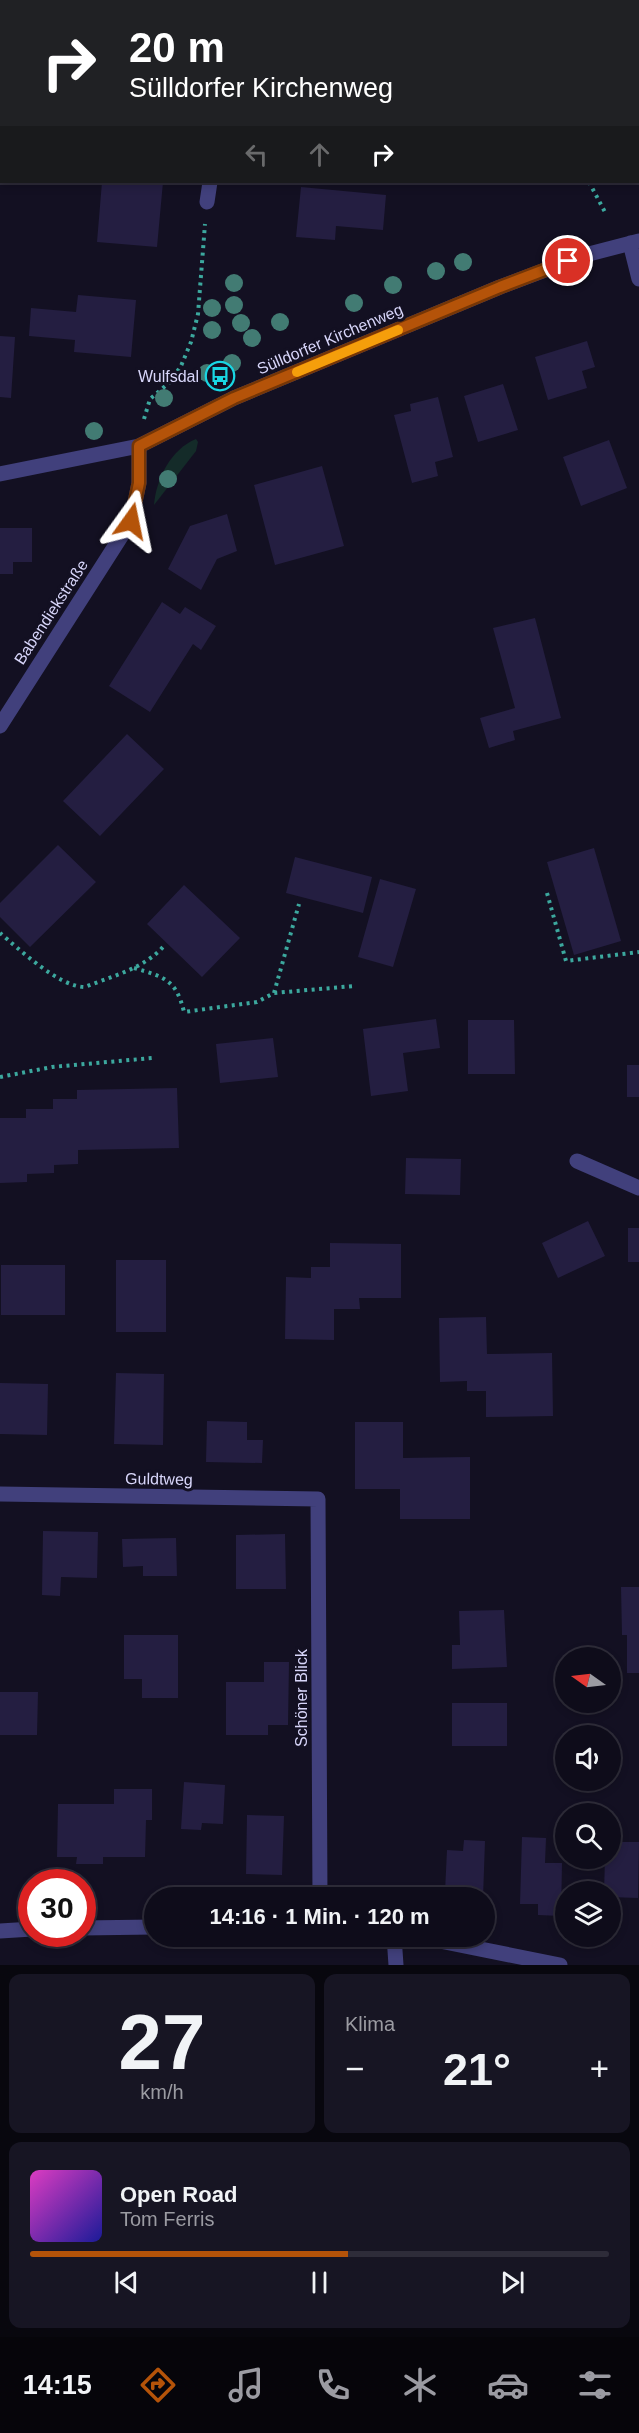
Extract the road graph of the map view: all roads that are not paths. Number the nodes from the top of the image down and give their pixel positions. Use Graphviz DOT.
graph roads {
  1 [pos="210,183"];
  2 [pos="207,202"];
  3 [pos="634,242"];
  4 [pos="639,279"];
  5 [pos="139,446"];
  6 [pos="0,474"];
  7 [pos="0,726"];
  8 [pos="578,1161"];
  9 [pos="639,1188"];
  10 [pos="0,1494"];
  11 [pos="318,1499"];
  12 [pos="320,1887"];
  13 [pos="144,1927"];
  14 [pos="96,1928"];
  15 [pos="18,1930"];
  16 [pos="0,1931"];
  17 [pos="394,1947"];
  18 [pos="470,1947"];
  19 [pos="396,1965"];
  20 [pos="560,1965"];
  1 -- 2 [label="street"];
  3 -- 4 [label="street"];
  3 -- 5 [label="street, Sülldorfer Kirchenweg"];
  5 -- 6 [label="street, Sülldorfer Kirchenweg"];
  5 -- 7 [label="street, Babendiekstraße"];
  8 -- 9 [label="street"];
  10 -- 11 [label="street, Guldtweg"];
  11 -- 12 [label="street, Schöner Blick"];
  13 -- 14 [label="street"];
  15 -- 16 [label="street"];
  17 -- 19 [label="street"];
  18 -- 20 [label="street"];
}
